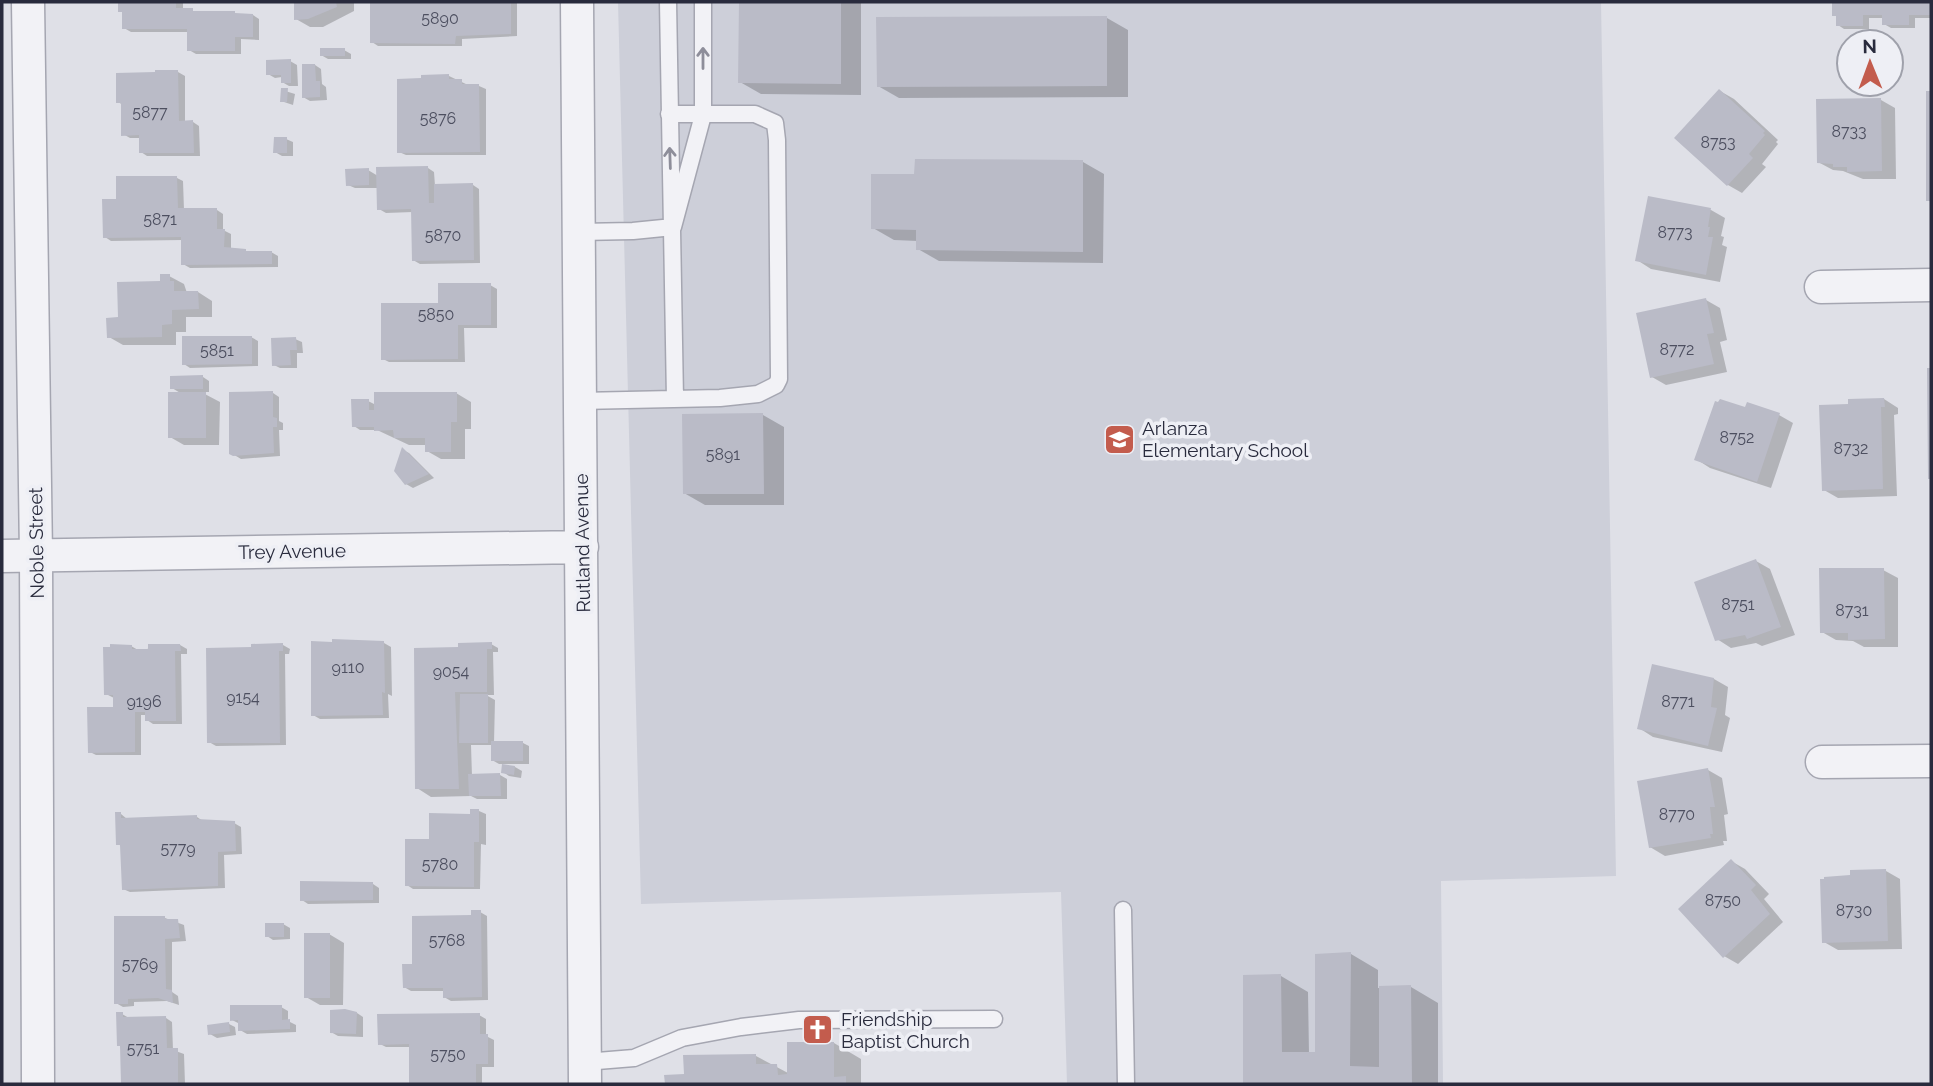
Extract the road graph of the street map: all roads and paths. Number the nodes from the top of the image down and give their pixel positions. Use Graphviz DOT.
graph roads {
  1 [pos="29,2"];
  2 [pos="577,2"];
  3 [pos="668,2"];
  4 [pos="703,2"];
  5 [pos="669,114"];
  6 [pos="703,115"];
  7 [pos="673,226"];
  8 [pos="579,232"];
  9 [pos="1931,285"];
  10 [pos="1821,287"];
  11 [pos="675,399"];
  12 [pos="580,401"];
  13 [pos="582,547"];
  14 [pos="36,555"];
  15 [pos="2,556"];
  16 [pos="1931,761"];
  17 [pos="1822,762"];
  18 [pos="1123,910"];
  19 [pos="994,1019"];
  20 [pos="585,1073"];
  21 [pos="38,1084"];
  22 [pos="1126,1084"];
  1 -- 14 [label="street, Noble Street"];
  2 -- 8 [label="street, Rutland Avenue"];
  3 -- 5 [label="lane"];
  6 -- 4 [label="lane, one-way"];
  5 -- 6 [label="lane"];
  7 -- 5 [label="lane, one-way"];
  6 -- 7 [label="lane"];
  6 -- 11 [label="lane"];
  7 -- 8 [label="lane"];
  7 -- 11 [label="lane"];
  8 -- 12 [label="street, Rutland Avenue"];
  9 -- 10 [label="street"];
  11 -- 12 [label="lane"];
  12 -- 13 [label="street, Rutland Avenue"];
  13 -- 14 [label="street, Trey Avenue"];
  13 -- 20 [label="street, Rutland Avenue"];
  14 -- 15 [label="street, Trey Avenue"];
  14 -- 21 [label="street, Noble Street"];
  16 -- 17 [label="street"];
  18 -- 22 [label="lane"];
  19 -- 20 [label="lane"];
}
